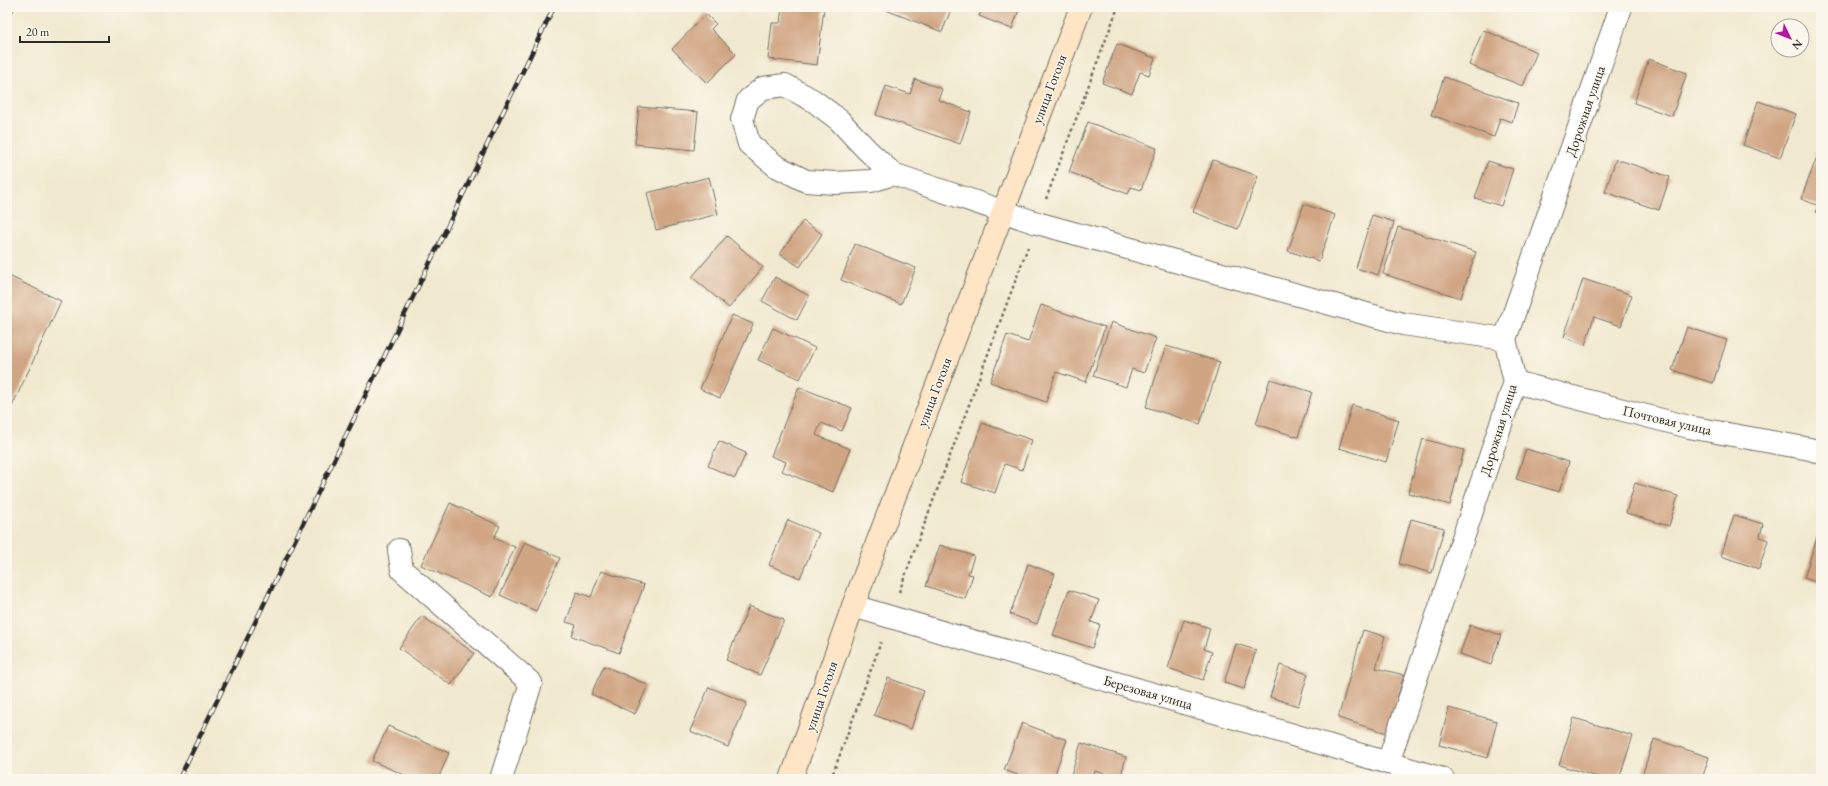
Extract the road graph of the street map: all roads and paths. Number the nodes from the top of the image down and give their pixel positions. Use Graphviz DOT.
graph roads {
  1 [pos="1081,7"];
  2 [pos="1118,7"];
  3 [pos="1621,7"];
  4 [pos="894,174"];
  5 [pos="1003,212"];
  6 [pos="1037,223"];
  7 [pos="1505,339"];
  8 [pos="1515,382"];
  9 [pos="1821,453"];
  10 [pos="399,550"];
  11 [pos="852,606"];
  12 [pos="890,616"];
  13 [pos="1388,763"];
  14 [pos="501,779"];
  15 [pos="791,779"];
  16 [pos="831,779"];
  17 [pos="1443,779"];
  1 -- 5 [label="main road, улица Гоголя"];
  2 -- 6 [label="path"];
  3 -- 7 [label="street, Дорожная улица"];
  4 -- 4 [label="street"];
  4 -- 5 [label="street"];
  5 -- 6 [label="street"];
  5 -- 11 [label="main road, улица Гоголя"];
  6 -- 7 [label="street"];
  6 -- 12 [label="path"];
  7 -- 8 [label="street, Дорожная улица"];
  8 -- 9 [label="street, Почтовая улица"];
  8 -- 13 [label="street, Дорожная улица"];
  10 -- 14 [label="street"];
  11 -- 12 [label="street, Березовая улица"];
  11 -- 15 [label="main road, улица Гоголя"];
  12 -- 13 [label="street, Березовая улица"];
  12 -- 16 [label="path"];
  13 -- 17 [label="street, Березовая улица"];
}
